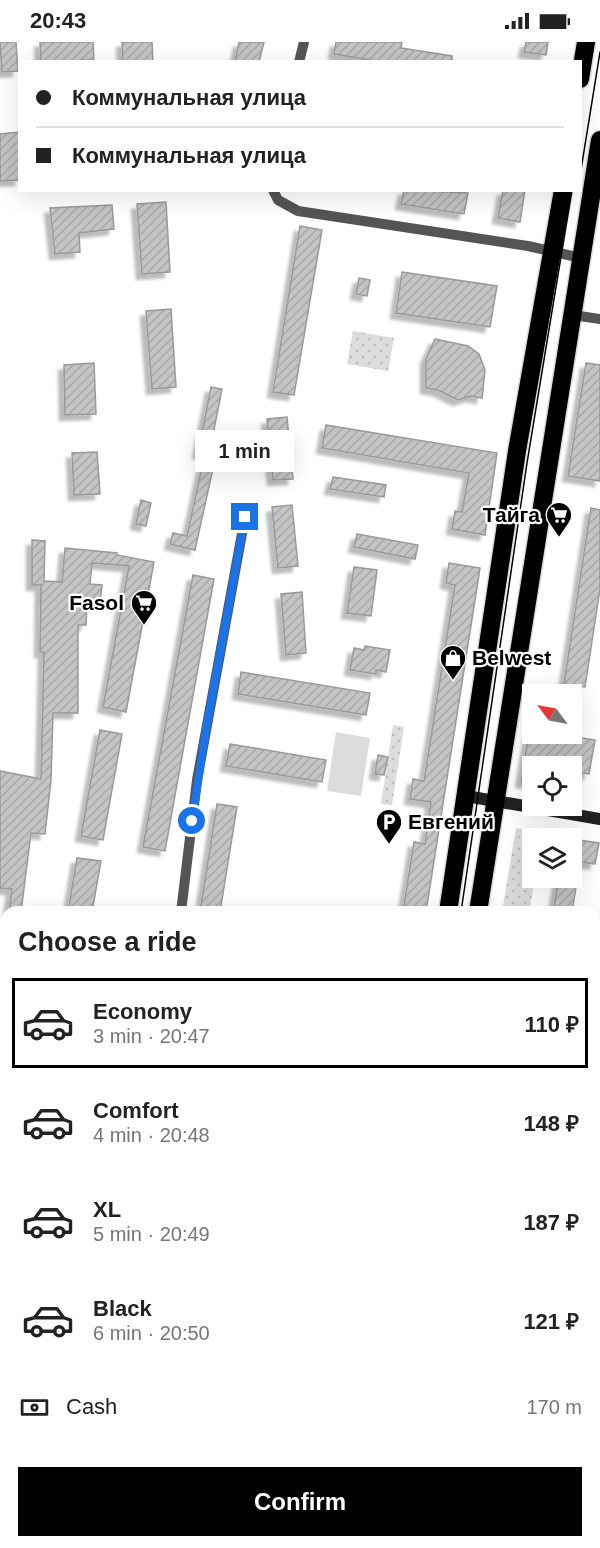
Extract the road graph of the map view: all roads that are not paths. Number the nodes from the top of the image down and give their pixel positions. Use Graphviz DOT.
graph roads {
  1 [pos="304,42"];
  2 [pos="586,42"];
  3 [pos="300,60"];
  4 [pos="582,67"];
  5 [pos="600,140"];
  6 [pos="563,192"];
  7 [pos="276,195"];
  8 [pos="552,252"];
  9 [pos="581,258"];
  10 [pos="573,315"];
  11 [pos="600,319"];
  12 [pos="245,517"];
  13 [pos="466,796"];
  14 [pos="494,800"];
  15 [pos="600,819"];
  16 [pos="182,906"];
  17 [pos="449,906"];
  18 [pos="479,906"];
  1 -- 3 [label="street"];
  2 -- 4 [label="highway"];
  5 -- 9 [label="highway"];
  6 -- 8 [label="highway"];
  7 -- 8 [label="street"];
  8 -- 9 [label="street"];
  8 -- 13 [label="highway"];
  9 -- 10 [label="highway"];
  10 -- 11 [label="street"];
  10 -- 14 [label="highway"];
  12 -- 16 [label="street"];
  13 -- 14 [label="street"];
  13 -- 17 [label="highway"];
  14 -- 15 [label="street"];
  14 -- 18 [label="highway"];
}
